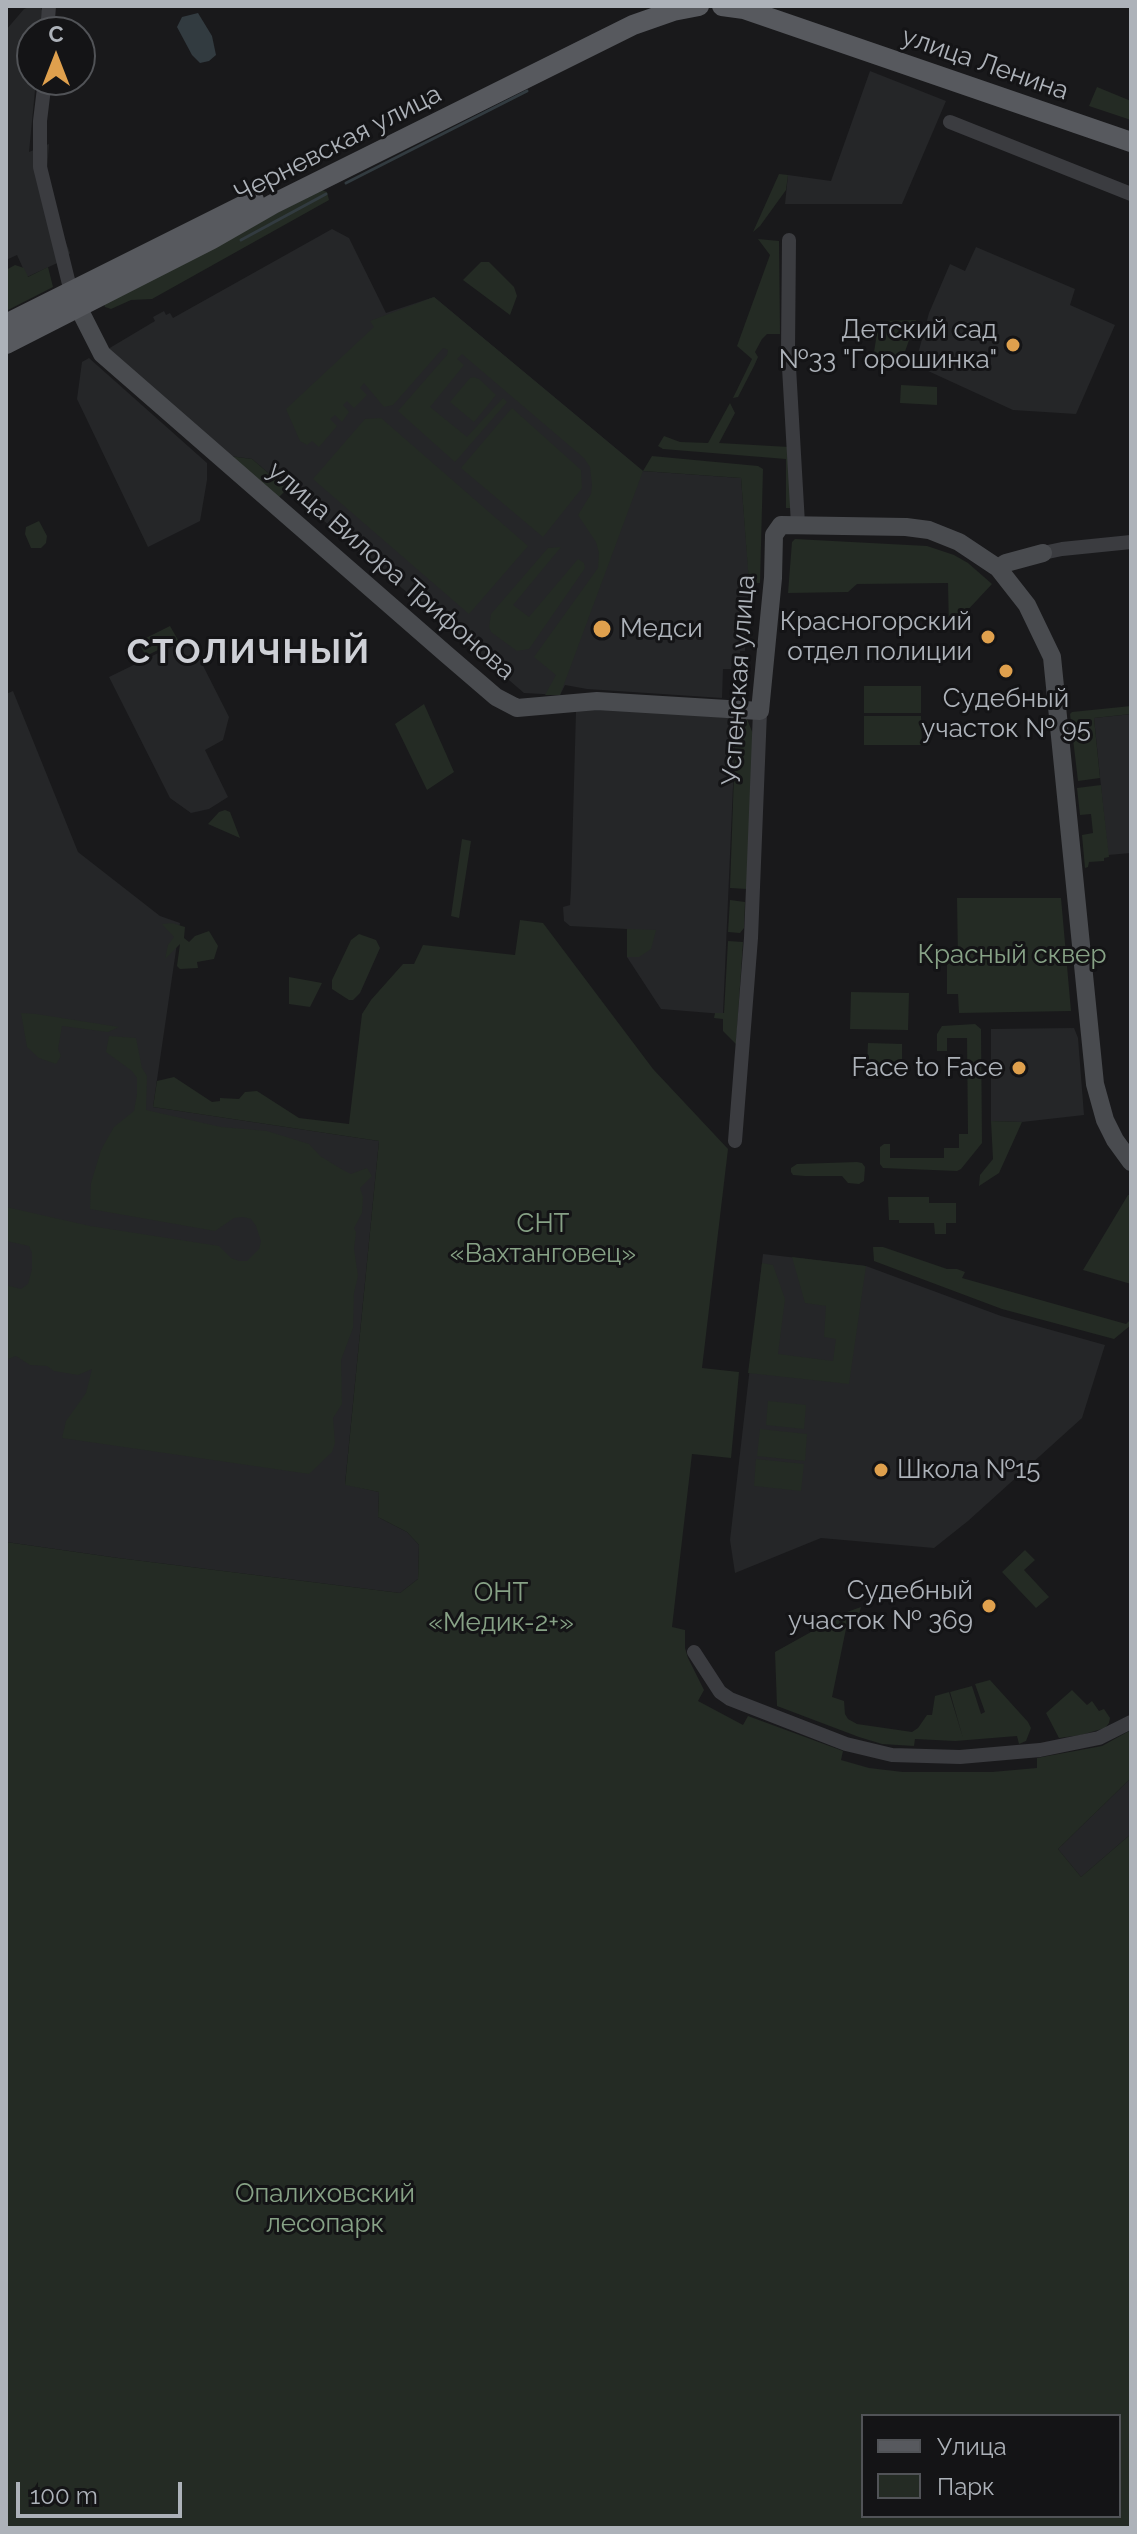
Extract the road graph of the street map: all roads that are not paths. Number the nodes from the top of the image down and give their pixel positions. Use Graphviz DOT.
graph roads {
  1 [pos="649,6"];
  2 [pos="699,6"];
  3 [pos="722,6"];
  4 [pos="779,10"];
  5 [pos="43,96"];
  6 [pos="950,122"];
  7 [pos="1131,129"];
  8 [pos="1131,142"];
  9 [pos="1131,194"];
  10 [pos="789,240"];
  11 [pos="75,300"];
  12 [pos="6,324"];
  13 [pos="6,344"];
  14 [pos="798,524"];
  15 [pos="1131,542"];
  16 [pos="1043,553"];
  17 [pos="998,568"];
  18 [pos="760,711"];
  19 [pos="735,1141"];
  20 [pos="1131,1162"];
  21 [pos="694,1652"];
  22 [pos="1131,1722"];
  1 -- 11 [label="main road, Черневская улица"];
  2 -- 11 [label="main road, Черневская улица"];
  3 -- 4 [label="main road"];
  4 -- 7 [label="main road, улица Ленина"];
  4 -- 8 [label="main road, улица Ленина"];
  5 -- 11 [label="street"];
  6 -- 9 [label="street"];
  10 -- 14 [label="street"];
  11 -- 12 [label="main road, Черневская улица"];
  11 -- 13 [label="main road, Черневская улица"];
  11 -- 18 [label="street, улица Вилора Трифонова"];
  14 -- 17 [label="street"];
  14 -- 18 [label="street, Успенская улица"];
  15 -- 16 [label="street"];
  16 -- 17 [label="street"];
  17 -- 20 [label="street"];
  18 -- 19 [label="street, Успенская улица"];
  21 -- 22 [label="street"];
}
